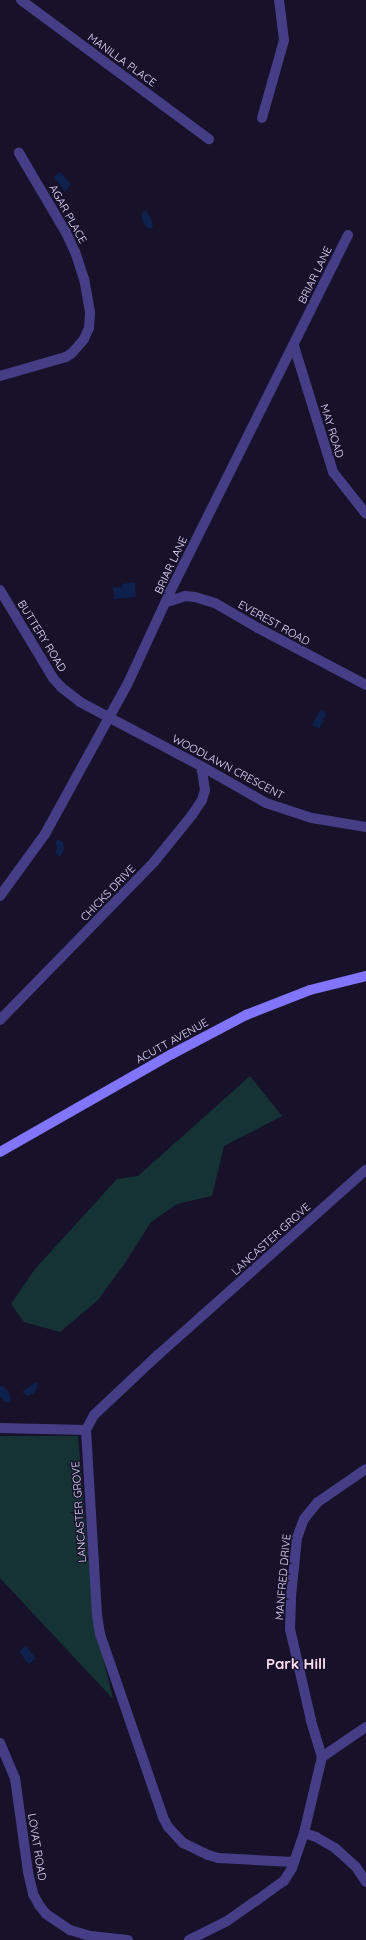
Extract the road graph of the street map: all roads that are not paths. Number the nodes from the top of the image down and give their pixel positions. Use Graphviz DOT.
graph roads {
  1 [pos="21,0"];
  2 [pos="280,0"];
  3 [pos="262,118"];
  4 [pos="209,139"];
  5 [pos="19,153"];
  6 [pos="348,235"];
  7 [pos="294,346"];
  8 [pos="0,376"];
  9 [pos="366,514"];
  10 [pos="0,590"];
  11 [pos="167,602"];
  12 [pos="366,685"];
  13 [pos="109,717"];
  14 [pos="201,766"];
  15 [pos="366,827"];
  16 [pos="0,896"];
  17 [pos="366,976"];
  18 [pos="0,1020"];
  19 [pos="0,1152"];
  20 [pos="366,1170"];
  21 [pos="0,1428"];
  22 [pos="86,1430"];
  23 [pos="366,1469"];
  24 [pos="366,1726"];
  25 [pos="0,1743"];
  26 [pos="322,1757"];
  27 [pos="304,1834"];
  28 [pos="294,1862"];
  29 [pos="366,1882"];
  30 [pos="128,1940"];
  31 [pos="189,1940"];
  1 -- 4 [label="street, MANILLA PLACE"];
  2 -- 3 [label="street"];
  5 -- 8 [label="street, AGAR PLACE"];
  6 -- 7 [label="street, BRIAR LANE"];
  7 -- 9 [label="street, MAY ROAD"];
  7 -- 11 [label="street, BRIAR LANE"];
  10 -- 13 [label="street, BUTTERY ROAD"];
  11 -- 12 [label="street, EVEREST ROAD"];
  11 -- 13 [label="street, BRIAR LANE"];
  13 -- 14 [label="street, WOODLAWN CRESCENT"];
  13 -- 16 [label="street, BRIAR LANE"];
  14 -- 15 [label="street, WOODLAWN CRESCENT"];
  14 -- 18 [label="street, CHICKS DRIVE"];
  17 -- 19 [label="street, ACUTT AVENUE"];
  20 -- 22 [label="street, LANCASTER GROVE"];
  21 -- 22 [label="street"];
  22 -- 28 [label="street, LANCASTER GROVE"];
  23 -- 26 [label="street, MANFRED DRIVE"];
  24 -- 26 [label="street"];
  25 -- 30 [label="street, LOVAT ROAD"];
  26 -- 27 [label="street, MANFRED DRIVE"];
  27 -- 28 [label="street, MANFRED DRIVE"];
  27 -- 29 [label="street"];
  28 -- 31 [label="street"];
}
